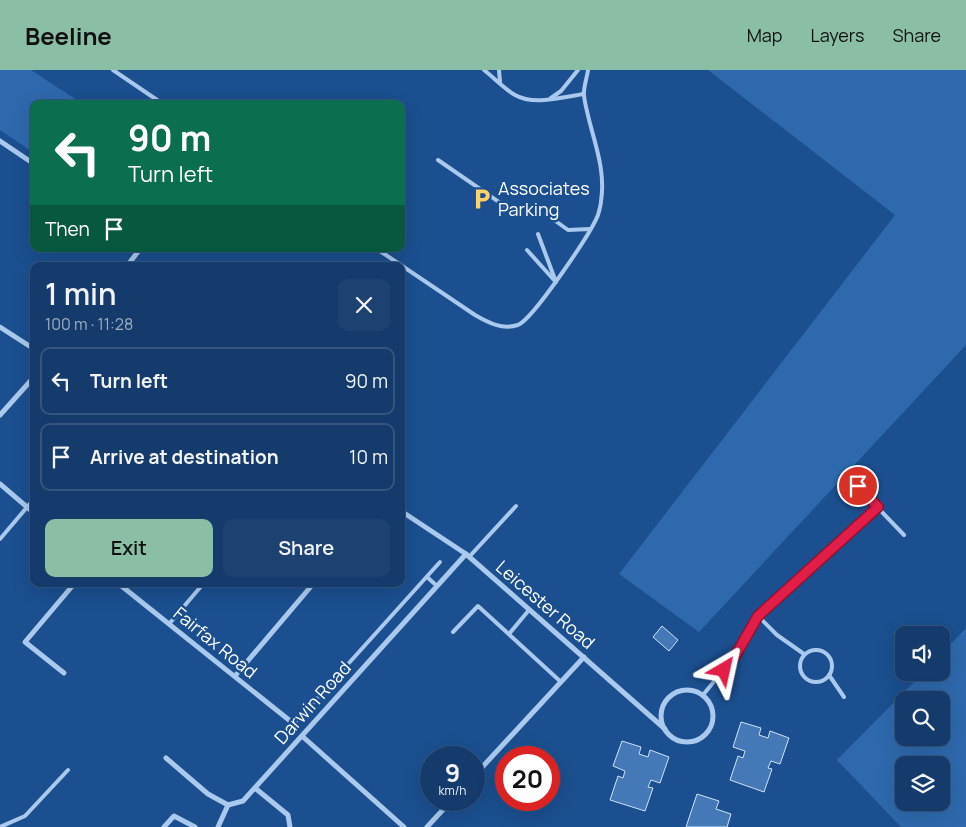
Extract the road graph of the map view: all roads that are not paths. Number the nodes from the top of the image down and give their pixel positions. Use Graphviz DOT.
graph roads {
  1 [pos="113,70"];
  2 [pos="484,70"];
  3 [pos="499,70"];
  4 [pos="578,70"];
  5 [pos="588,70"];
  6 [pos="500,82"];
  7 [pos="584,94"];
  8 [pos="550,99"];
  9 [pos="158,100"];
  10 [pos="0,141"];
  11 [pos="438,160"];
  12 [pos="30,161"];
  13 [pos="512,211"];
  14 [pos="550,217"];
  15 [pos="590,229"];
  16 [pos="538,234"];
  17 [pos="527,250"];
  18 [pos="138,252"];
  19 [pos="381,252"];
  20 [pos="130,262"];
  21 [pos="396,262"];
  22 [pos="405,268"];
  23 [pos="556,282"];
  24 [pos="0,327"];
  25 [pos="30,346"];
  26 [pos="30,381"];
  27 [pos="0,415"];
  28 [pos="0,484"];
  29 [pos="858,486"];
  30 [pos="30,504"];
  31 [pos="516,506"];
  32 [pos="27,507"];
  33 [pos="878,507"];
  34 [pos="30,510"];
  35 [pos="405,514"];
  36 [pos="904,535"];
  37 [pos="0,539"];
  38 [pos="468,556"];
  39 [pos="440,562"];
  40 [pos="427,577"];
  41 [pos="437,586"];
  42 [pos="71,587"];
  43 [pos="124,587"];
  44 [pos="200,587"];
  45 [pos="310,587"];
  46 [pos="529,610"];
  47 [pos="758,616"];
  48 [pos="169,624"];
  49 [pos="453,632"];
  50 [pos="509,634"];
  51 [pos="804,654"];
  52 [pos="584,657"];
  53 [pos="64,673"];
  54 [pos="829,675"];
  55 [pos="235,676"];
  56 [pos="561,682"];
  57 [pos="703,695"];
  58 [pos="844,697"];
  59 [pos="294,724"];
  60 [pos="665,729"];
  61 [pos="302,736"];
  62 [pos="166,758"];
  63 [pos="485,764"];
  64 [pos="68,770"];
  65 [pos="254,788"];
  66 [pos="228,805"];
  67 [pos="442,811"];
  68 [pos="0,827"];
  69 [pos="164,827"];
  70 [pos="194,827"];
  71 [pos="218,827"];
  72 [pos="290,827"];
  73 [pos="404,827"];
  74 [pos="427,827"];
  1 -- 9 [label="lane"];
  2 -- 6 [label="lane"];
  3 -- 6 [label="lane"];
  4 -- 8 [label="lane"];
  5 -- 7 [label="lane"];
  6 -- 8 [label="lane"];
  7 -- 8 [label="lane"];
  7 -- 15 [label="lane"];
  10 -- 12 [label="street"];
  11 -- 13 [label="lane"];
  14 -- 15 [label="lane"];
  15 -- 23 [label="lane"];
  16 -- 23 [label="lane"];
  17 -- 23 [label="lane"];
  18 -- 20 [label="street"];
  19 -- 21 [label="lane"];
  22 -- 23 [label="lane"];
  24 -- 25 [label="street"];
  26 -- 27 [label="street"];
  28 -- 32 [label="street"];
  29 -- 33 [label="lane"];
  30 -- 32 [label="lane"];
  31 -- 38 [label="lane"];
  32 -- 34 [label="street"];
  32 -- 37 [label="lane"];
  33 -- 36 [label="lane"];
  33 -- 47 [label="lane"];
  35 -- 38 [label="street, Leicester Road"];
  38 -- 41 [label="street, Darwin Road"];
  38 -- 46 [label="street, Leicester Road"];
  39 -- 40 [label="lane"];
  40 -- 41 [label="lane"];
  40 -- 59 [label="lane"];
  41 -- 61 [label="street, Darwin Road"];
  42 -- 53 [label="street"];
  43 -- 48 [label="street, Fairfax Road"];
  44 -- 48 [label="lane"];
  45 -- 55 [label="street"];
  46 -- 50 [label="lane"];
  46 -- 52 [label="street, Leicester Road"];
  47 -- 51 [label="lane"];
  47 -- 57 [label="lane"];
  48 -- 55 [label="street, Fairfax Road"];
  49 -- 50 [label="lane"];
  50 -- 56 [label="lane"];
  51 -- 54 [label="lane"];
  51 -- 54 [label="lane"];
  52 -- 56 [label="street"];
  52 -- 60 [label="street, Leicester Road"];
  54 -- 58 [label="lane"];
  55 -- 59 [label="street, Fairfax Road"];
  56 -- 63 [label="street"];
  57 -- 60 [label="street"];
  57 -- 60 [label="street"];
  61 -- 65 [label="street, Darwin Road"];
  61 -- 73 [label="street"];
  62 -- 66 [label="street"];
  64 -- 68 [label="lane"];
  65 -- 66 [label="street, Darwin Road"];
  65 -- 72 [label="street"];
  66 -- 71 [label="street"];
  67 -- 74 [label="street"];
  69 -- 70 [label="street"];
}
